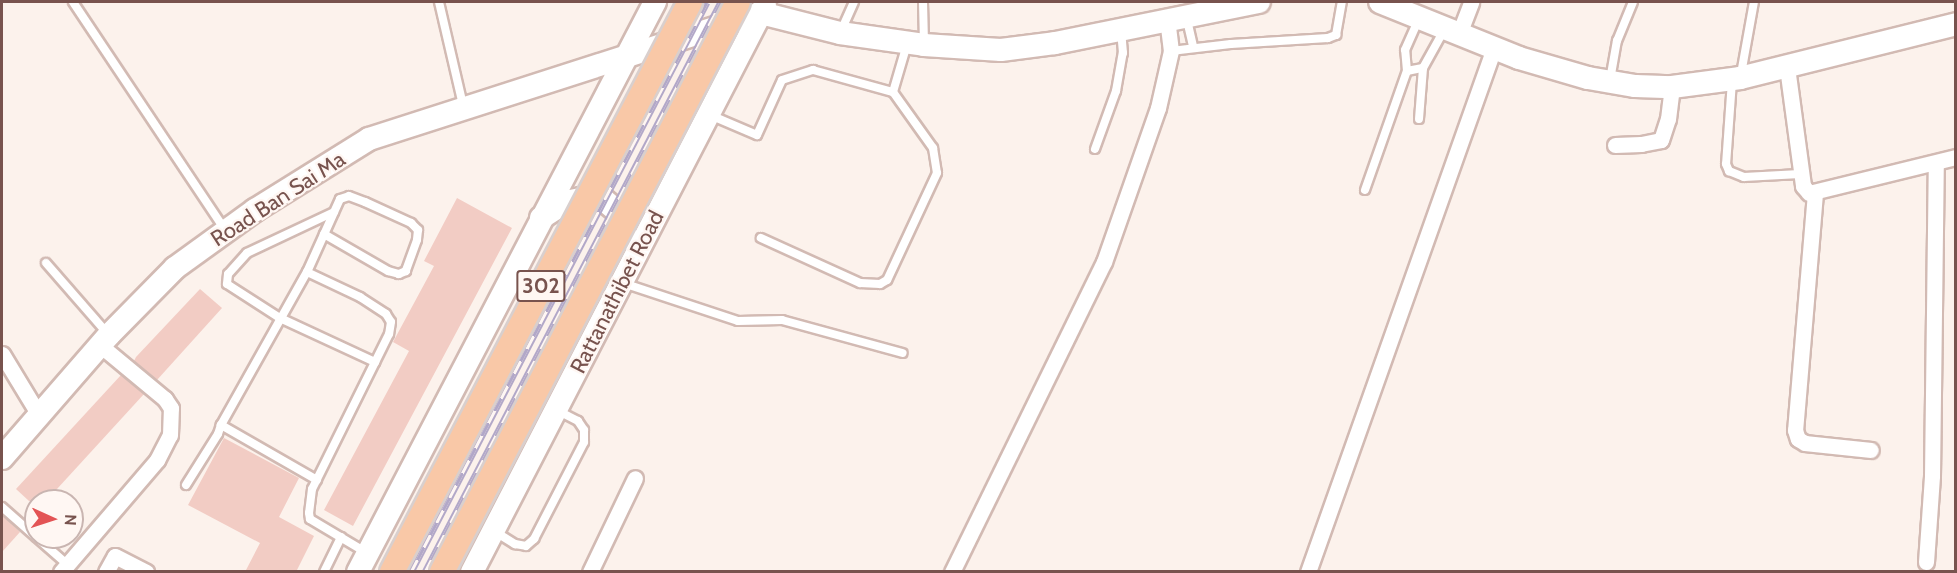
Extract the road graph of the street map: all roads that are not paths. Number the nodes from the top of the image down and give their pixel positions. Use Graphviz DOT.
graph roads {
  1 [pos="73,2"];
  2 [pos="439,2"];
  3 [pos="655,2"];
  4 [pos="690,2"];
  5 [pos="738,2"];
  6 [pos="854,2"];
  7 [pos="923,2"];
  8 [pos="1251,2"];
  9 [pos="1342,2"];
  10 [pos="1380,2"];
  11 [pos="1471,2"];
  12 [pos="1633,2"];
  13 [pos="1754,2"];
  14 [pos="764,7"];
  15 [pos="1420,16"];
  16 [pos="1177,18"];
  17 [pos="1956,24"];
  18 [pos="1121,29"];
  19 [pos="1452,31"];
  20 [pos="840,33"];
  21 [pos="916,44"];
  22 [pos="1192,47"];
  23 [pos="1494,48"];
  24 [pos="1171,51"];
  25 [pos="628,54"];
  26 [pos="1786,67"];
  27 [pos="1423,68"];
  28 [pos="1407,71"];
  29 [pos="1736,79"];
  30 [pos="1609,83"];
  31 [pos="1672,87"];
  32 [pos="893,92"];
  33 [pos="464,110"];
  34 [pos="709,114"];
  35 [pos="1419,119"];
  36 [pos="1615,144"];
  37 [pos="1095,149"];
  38 [pos="1956,157"];
  39 [pos="1935,163"];
  40 [pos="1800,174"];
  41 [pos="1365,190"];
  42 [pos="1815,193"];
  43 [pos="334,212"];
  44 [pos="540,219"];
  45 [pos="226,231"];
  46 [pos="324,234"];
  47 [pos="761,238"];
  48 [pos="46,263"];
  49 [pos="307,272"];
  50 [pos="625,274"];
  51 [pos="280,318"];
  52 [pos="105,340"];
  53 [pos="903,353"];
  54 [pos="2,354"];
  55 [pos="375,362"];
  56 [pos="556,410"];
  57 [pos="39,415"];
  58 [pos="220,425"];
  59 [pos="1871,450"];
  60 [pos="2,458"];
  61 [pos="635,478"];
  62 [pos="317,480"];
  63 [pos="186,485"];
  64 [pos="2,507"];
  65 [pos="24,526"];
  66 [pos="492,530"];
  67 [pos="341,537"];
  68 [pos="47,549"];
  69 [pos="363,562"];
  70 [pos="1926,562"];
  71 [pos="64,568"];
  72 [pos="472,571"];
  73 [pos="106,572"];
  74 [pos="146,572"];
  75 [pos="324,572"];
  76 [pos="392,572"];
  77 [pos="442,572"];
  78 [pos="590,572"];
  79 [pos="952,572"];
  80 [pos="1308,572"];
  1 -- 45 [label="lane"];
  2 -- 33 [label="lane"];
  3 -- 25 [label="street, 302"];
  4 -- 76 [label="main road, 302, bridge"];
  5 -- 77 [label="main road, Rattanathibet Road / 302, bridge"];
  6 -- 20 [label="lane"];
  7 -- 21 [label="lane"];
  8 -- 16 [label="street"];
  9 -- 22 [label="lane"];
  10 -- 15 [label="street"];
  11 -- 19 [label="street"];
  12 -- 30 [label="lane"];
  13 -- 29 [label="lane"];
  14 -- 20 [label="street"];
  14 -- 25 [label="street"];
  14 -- 34 [label="street, Rattanathibet Road"];
  15 -- 19 [label="street"];
  15 -- 28 [label="lane"];
  16 -- 18 [label="street"];
  16 -- 22 [label="lane"];
  16 -- 24 [label="street"];
  17 -- 26 [label="street"];
  18 -- 21 [label="street"];
  18 -- 37 [label="lane"];
  19 -- 23 [label="street"];
  19 -- 27 [label="lane"];
  20 -- 21 [label="street"];
  21 -- 32 [label="lane"];
  22 -- 24 [label="lane"];
  23 -- 30 [label="street"];
  23 -- 80 [label="street"];
  24 -- 79 [label="street"];
  25 -- 33 [label="street, Road Ban Sai Ma"];
  25 -- 44 [label="street, 302"];
  26 -- 29 [label="street"];
  26 -- 40 [label="street"];
  27 -- 28 [label="lane"];
  27 -- 35 [label="lane"];
  28 -- 41 [label="lane"];
  29 -- 31 [label="street"];
  29 -- 40 [label="lane"];
  30 -- 31 [label="street"];
  31 -- 36 [label="street"];
  32 -- 34 [label="lane"];
  32 -- 47 [label="lane"];
  33 -- 45 [label="street, Road Ban Sai Ma"];
  34 -- 50 [label="street, Rattanathibet Road"];
  38 -- 39 [label="street"];
  39 -- 42 [label="street"];
  39 -- 70 [label="street"];
  40 -- 42 [label="street"];
  42 -- 59 [label="street"];
  43 -- 46 [label="lane"];
  43 -- 46 [label="lane"];
  43 -- 51 [label="lane"];
  44 -- 50 [label="street"];
  44 -- 69 [label="street, 302"];
  45 -- 52 [label="street, Road Ban Sai Ma"];
  46 -- 49 [label="lane"];
  48 -- 52 [label="lane"];
  49 -- 51 [label="lane"];
  49 -- 55 [label="lane"];
  50 -- 53 [label="lane"];
  50 -- 56 [label="street, Rattanathibet Road"];
  51 -- 55 [label="lane"];
  51 -- 58 [label="lane"];
  52 -- 57 [label="street, Road Ban Sai Ma"];
  52 -- 71 [label="street"];
  54 -- 57 [label="street"];
  55 -- 62 [label="lane"];
  56 -- 66 [label="street, Rattanathibet Road"];
  56 -- 66 [label="lane"];
  57 -- 60 [label="street, Road Ban Sai Ma"];
  58 -- 62 [label="lane"];
  58 -- 63 [label="lane"];
  61 -- 78 [label="street"];
  62 -- 67 [label="lane"];
  64 -- 65 [label="lane"];
  66 -- 72 [label="street, Rattanathibet Road"];
  67 -- 69 [label="lane"];
  67 -- 75 [label="lane"];
  68 -- 71 [label="lane"];
  73 -- 74 [label="street"];
}
